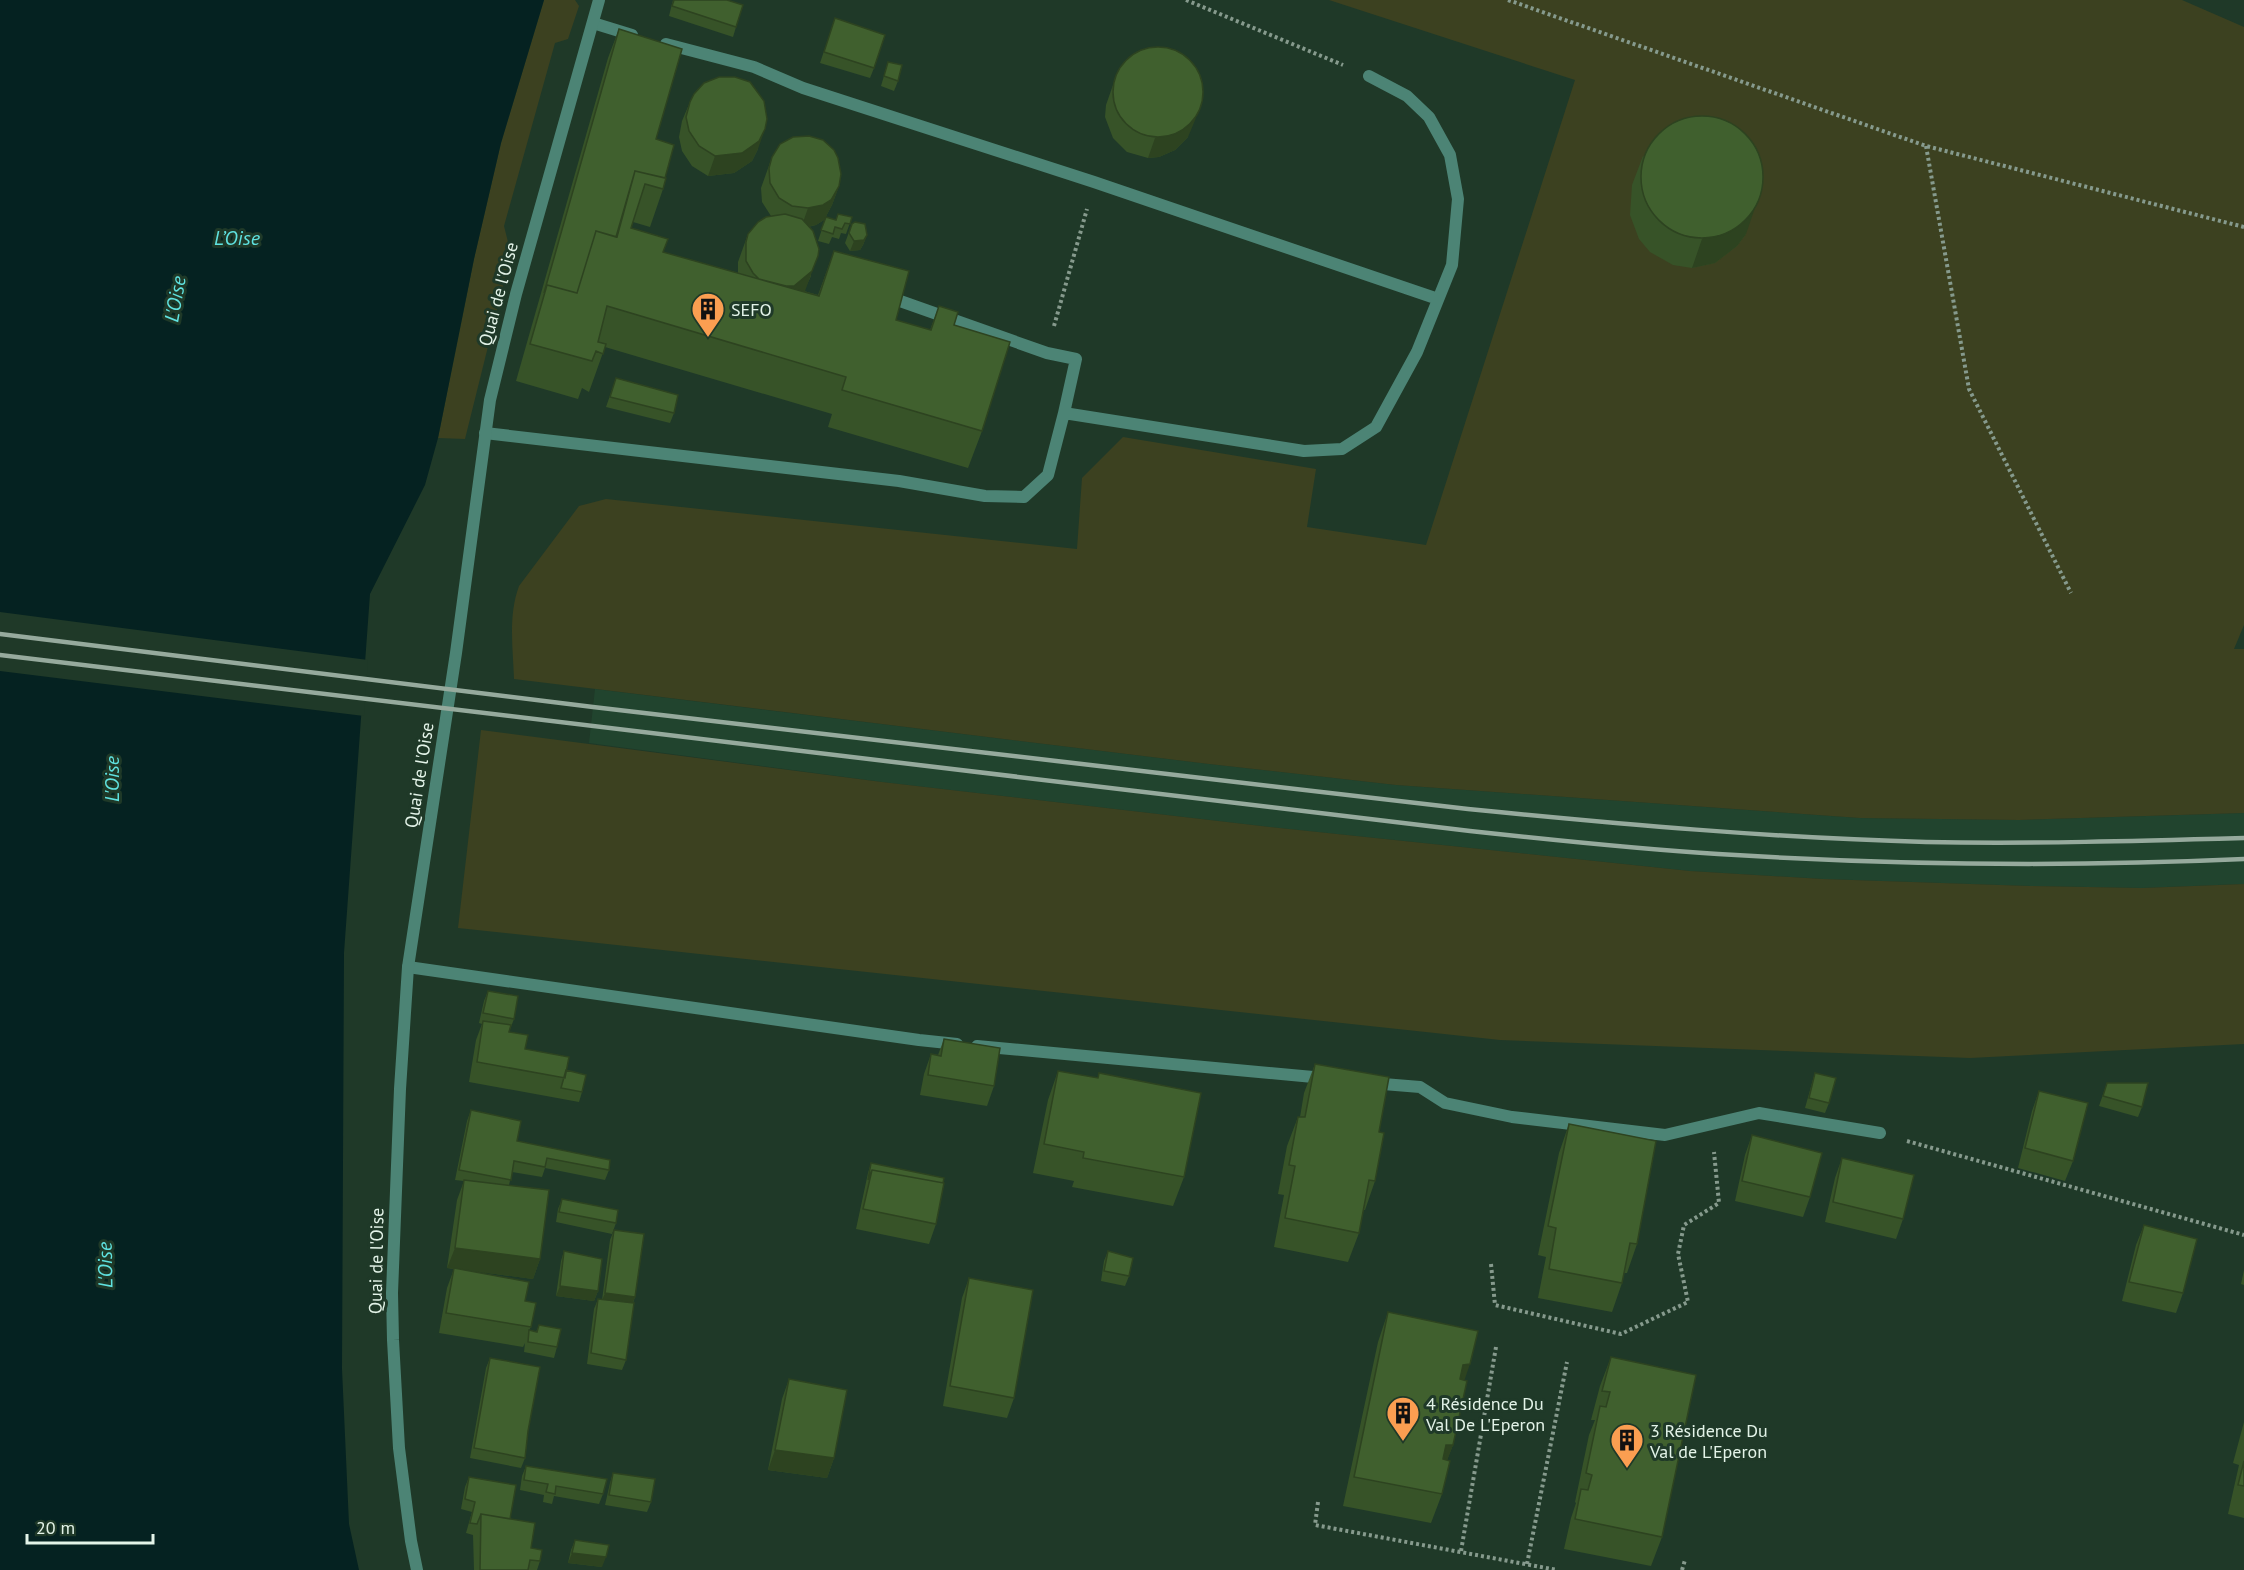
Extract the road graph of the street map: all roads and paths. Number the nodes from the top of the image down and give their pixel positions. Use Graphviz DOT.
graph roads {
  1 [pos="599,0"];
  2 [pos="1186,0"];
  3 [pos="1508,0"];
  4 [pos="593,22"];
  5 [pos="1368,76"];
  6 [pos="1926,146"];
  7 [pos="1094,182"];
  8 [pos="2244,227"];
  9 [pos="869,290"];
  10 [pos="1438,300"];
  11 [pos="1047,353"];
  12 [pos="1064,413"];
  13 [pos="484,434"];
  14 [pos="2071,593"];
  15 [pos="408,967"];
  16 [pos="1331,1079"];
  17 [pos="1355,1081"];
  18 [pos="1711,1125"];
  19 [pos="1880,1133"];
  20 [pos="2244,1235"];
  21 [pos="1491,1264"];
  22 [pos="1496,1347"];
  23 [pos="1567,1362"];
  24 [pos="1318,1502"];
  25 [pos="1461,1551"];
  26 [pos="1684,1560"];
  27 [pos="1527,1564"];
  28 [pos="417,1570"];
  29 [pos="1557,1570"];
  30 [pos="1682,1570"];
  1 -- 4 [label="street, Quai de l'Oise"];
  2 -- 5 [label="path"];
  3 -- 6 [label="path"];
  4 -- 7 [label="street"];
  4 -- 13 [label="street, Quai de l'Oise"];
  5 -- 10 [label="street"];
  6 -- 8 [label="path"];
  6 -- 14 [label="path"];
  7 -- 10 [label="street"];
  7 -- 11 [label="path"];
  9 -- 11 [label="street"];
  10 -- 12 [label="street"];
  11 -- 12 [label="street"];
  12 -- 13 [label="street"];
  13 -- 15 [label="street, Quai de l'Oise"];
  15 -- 16 [label="street"];
  15 -- 28 [label="street, Quai de l'Oise"];
  17 -- 18 [label="street"];
  18 -- 19 [label="street"];
  18 -- 21 [label="path"];
  19 -- 20 [label="path"];
  22 -- 25 [label="path"];
  23 -- 27 [label="path"];
  24 -- 25 [label="path"];
  25 -- 27 [label="path"];
  26 -- 30 [label="path"];
  27 -- 29 [label="path"];
}
